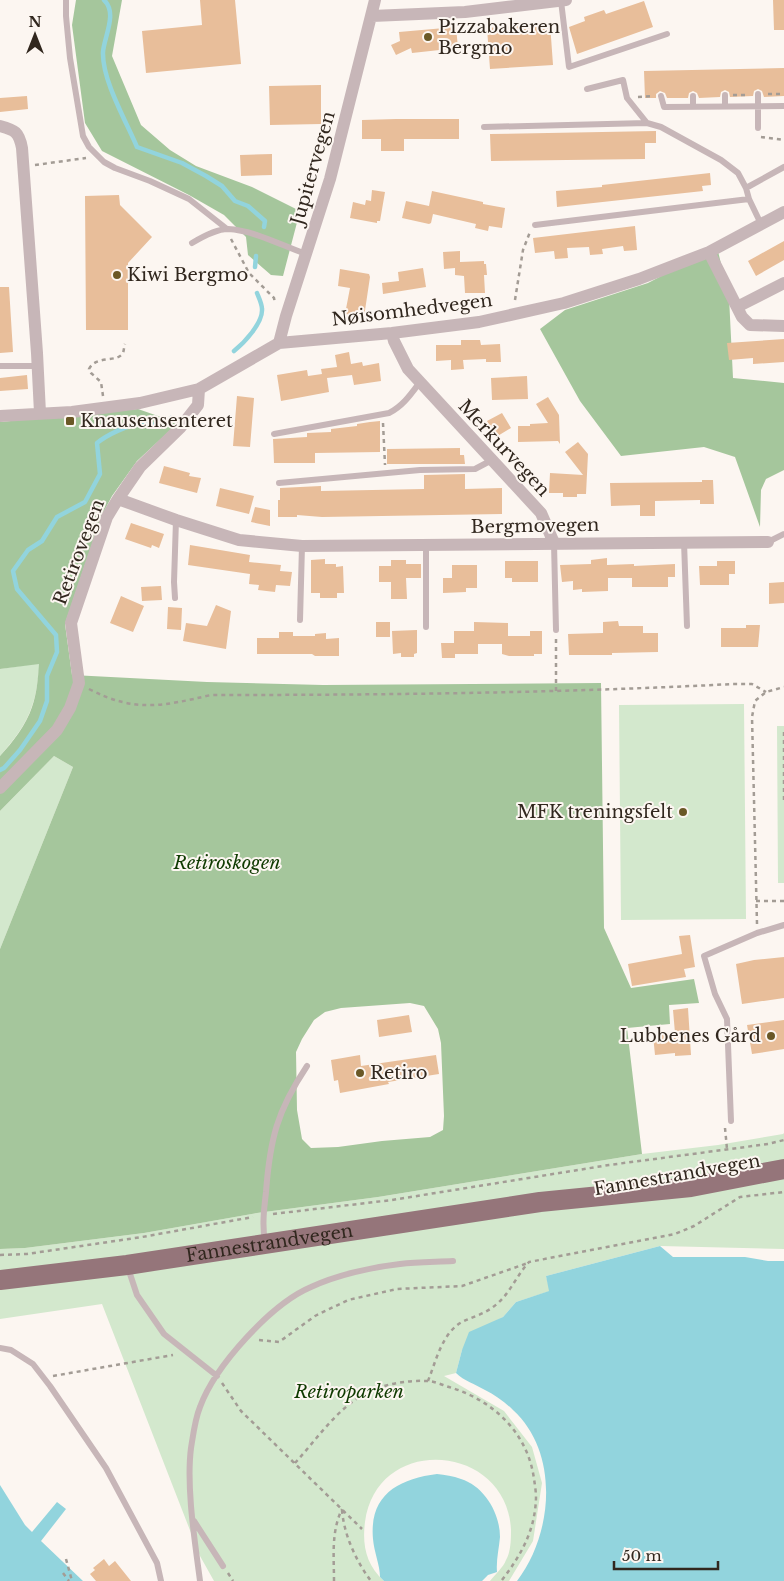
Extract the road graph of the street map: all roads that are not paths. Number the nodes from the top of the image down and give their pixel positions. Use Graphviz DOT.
graph roads {
  1 [pos="66,0"];
  2 [pos="375,0"];
  3 [pos="563,1"];
  4 [pos="372,16"];
  5 [pos="667,34"];
  6 [pos="587,89"];
  7 [pos="758,94"];
  8 [pos="725,95"];
  9 [pos="662,96"];
  10 [pos="693,96"];
  11 [pos="725,106"];
  12 [pos="758,106"];
  13 [pos="784,106"];
  14 [pos="693,107"];
  15 [pos="647,123"];
  16 [pos="0,126"];
  17 [pos="484,127"];
  18 [pos="758,128"];
  19 [pos="784,167"];
  20 [pos="746,188"];
  21 [pos="749,199"];
  22 [pos="784,212"];
  23 [pos="761,224"];
  24 [pos="535,225"];
  25 [pos="227,229"];
  26 [pos="192,243"];
  27 [pos="709,252"];
  28 [pos="306,254"];
  29 [pos="784,283"];
  30 [pos="737,307"];
  31 [pos="784,326"];
  32 [pos="392,333"];
  33 [pos="279,344"];
  34 [pos="0,366"];
  35 [pos="37,366"];
  36 [pos="420,382"];
  37 [pos="199,389"];
  38 [pos="40,413"];
  39 [pos="0,416"];
  40 [pos="274,434"];
  41 [pos="492,460"];
  42 [pos="279,483"];
  43 [pos="118,499"];
  44 [pos="176,520"];
  45 [pos="784,534"];
  46 [pos="684,542"];
  47 [pos="768,542"];
  48 [pos="554,543"];
  49 [pos="426,545"];
  50 [pos="302,546"];
  51 [pos="176,598"];
  52 [pos="300,620"];
  53 [pos="687,626"];
  54 [pos="426,627"];
  55 [pos="556,630"];
  56 [pos="0,788"];
  57 [pos="784,926"];
  58 [pos="307,1066"];
  59 [pos="731,1121"];
  60 [pos="784,1155"];
  61 [pos="784,1169"];
  62 [pos="540,1202"];
  63 [pos="265,1243"];
  64 [pos="453,1262"];
  65 [pos="127,1265"];
  66 [pos="0,1280"];
  67 [pos="0,1348"];
  68 [pos="217,1376"];
  69 [pos="193,1518"];
  70 [pos="223,1566"];
  71 [pos="161,1581"];
  72 [pos="200,1581"];
  1 -- 25 [label="lane"];
  2 -- 4 [label="street, Jupitervegen"];
  3 -- 4 [label="street"];
  3 -- 5 [label="lane"];
  4 -- 28 [label="street, Jupitervegen"];
  6 -- 15 [label="lane"];
  7 -- 12 [label="lane"];
  8 -- 11 [label="lane"];
  9 -- 14 [label="lane"];
  10 -- 14 [label="lane"];
  11 -- 12 [label="lane"];
  11 -- 14 [label="lane"];
  12 -- 13 [label="lane"];
  12 -- 18 [label="lane"];
  15 -- 17 [label="lane"];
  15 -- 20 [label="lane"];
  16 -- 35 [label="street"];
  19 -- 20 [label="lane"];
  20 -- 21 [label="lane"];
  21 -- 23 [label="lane"];
  21 -- 24 [label="lane"];
  22 -- 23 [label="street, Nøisomhedvegen"];
  23 -- 27 [label="street, Nøisomhedvegen"];
  25 -- 26 [label="lane"];
  25 -- 28 [label="lane"];
  27 -- 30 [label="street"];
  27 -- 32 [label="street, Nøisomhedvegen"];
  28 -- 33 [label="street, Jupitervegen"];
  29 -- 30 [label="street"];
  30 -- 31 [label="street"];
  32 -- 33 [label="street, Nøisomhedvegen"];
  32 -- 36 [label="street, Merkurvegen"];
  33 -- 37 [label="street, Nøisomhedvegen"];
  34 -- 35 [label="lane"];
  35 -- 38 [label="street"];
  36 -- 40 [label="lane"];
  36 -- 41 [label="street, Merkurvegen"];
  37 -- 38 [label="street, Nøisomhedvegen"];
  37 -- 43 [label="street, Retirovegen"];
  38 -- 39 [label="street, Nøisomhedvegen"];
  41 -- 42 [label="lane"];
  41 -- 48 [label="street, Merkurvegen"];
  43 -- 44 [label="street, Bergmovegen"];
  43 -- 56 [label="street, Retirovegen"];
  44 -- 50 [label="street, Bergmovegen"];
  44 -- 51 [label="lane"];
  45 -- 47 [label="lane"];
  46 -- 47 [label="street, Bergmovegen"];
  46 -- 48 [label="street, Bergmovegen"];
  46 -- 53 [label="lane"];
  48 -- 49 [label="street, Bergmovegen"];
  48 -- 55 [label="lane"];
  49 -- 50 [label="street, Bergmovegen"];
  49 -- 54 [label="lane"];
  50 -- 52 [label="lane"];
  57 -- 59 [label="lane"];
  58 -- 63 [label="lane"];
  60 -- 62 [label="highway, Fannestrandvegen"];
  61 -- 62 [label="highway, Fannestrandvegen"];
  62 -- 63 [label="highway, Fannestrandvegen"];
  63 -- 65 [label="highway, Fannestrandvegen"];
  64 -- 68 [label="lane"];
  65 -- 66 [label="highway, Fannestrandvegen"];
  65 -- 68 [label="lane"];
  67 -- 71 [label="lane"];
  68 -- 69 [label="lane"];
  69 -- 70 [label="lane"];
  69 -- 72 [label="lane"];
}
